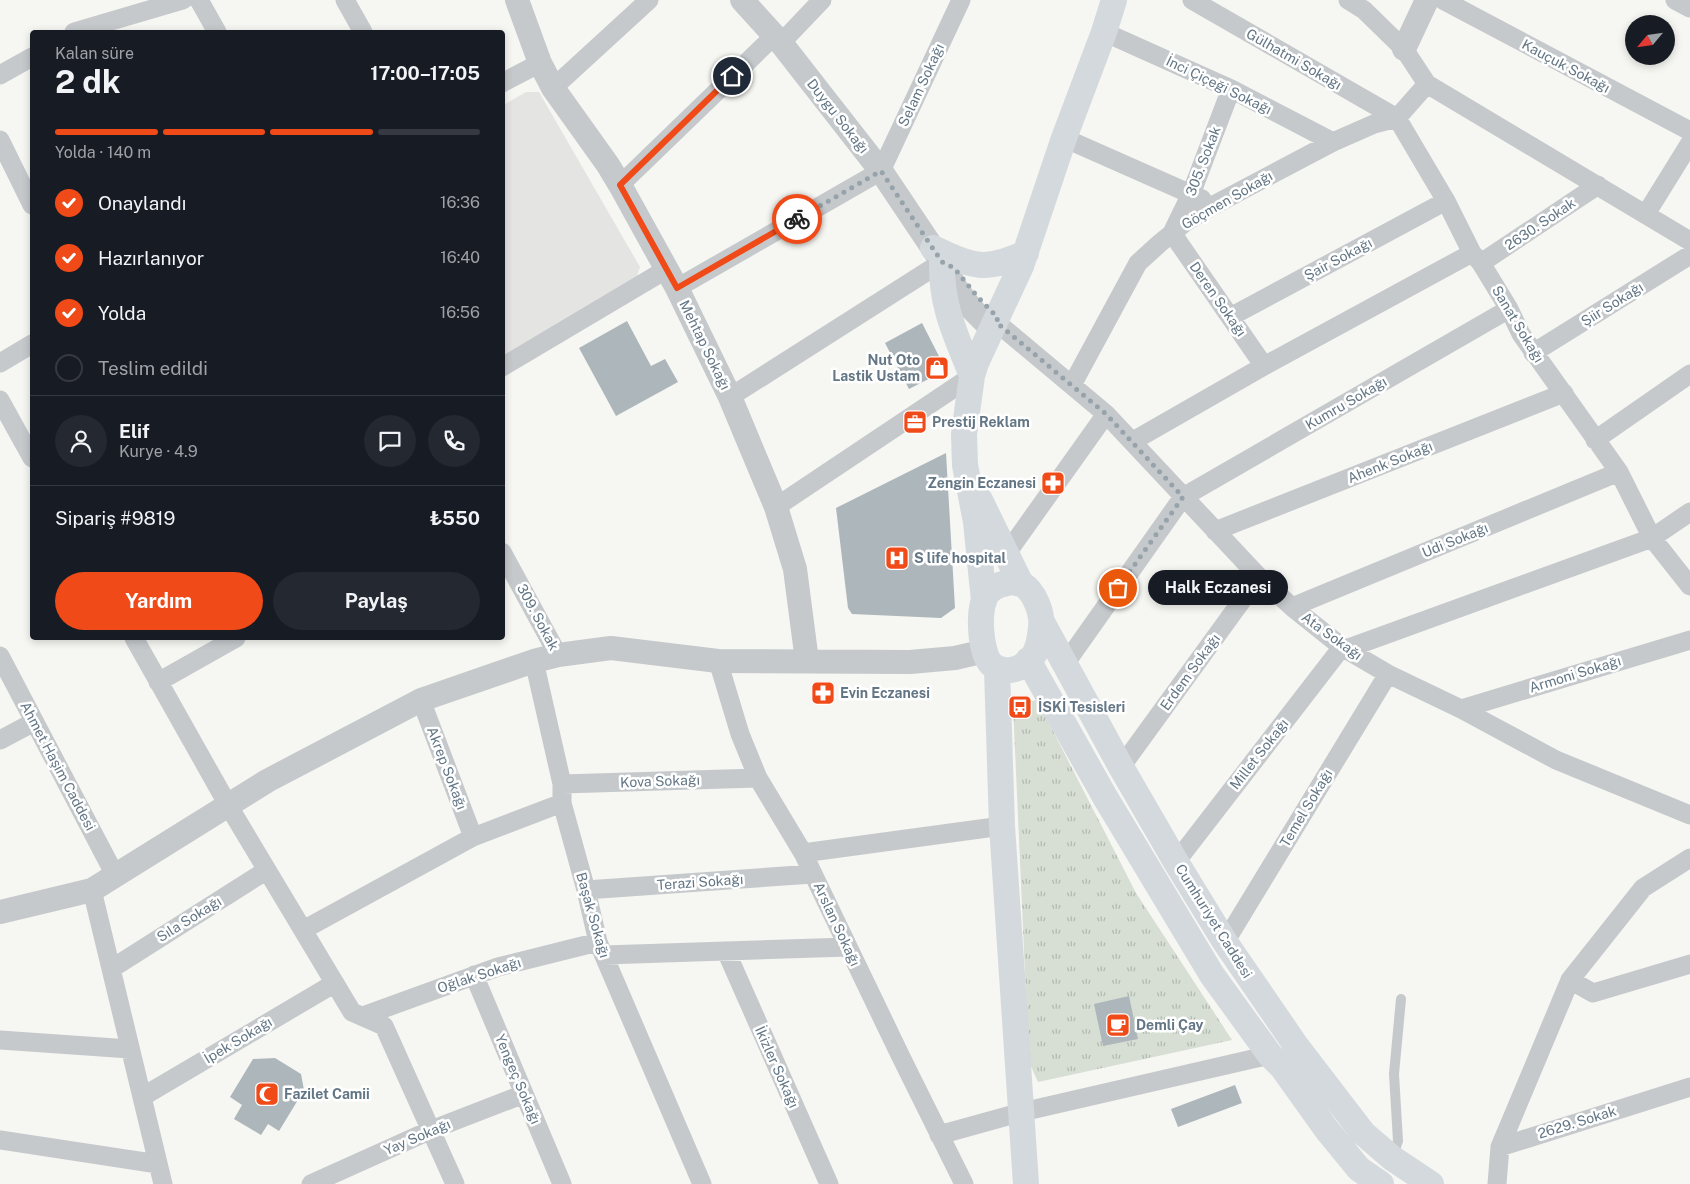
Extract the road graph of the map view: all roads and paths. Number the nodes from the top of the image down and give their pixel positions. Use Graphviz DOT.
graph roads {
  1 [pos="184,0"];
  2 [pos="199,0"];
  3 [pos="345,0"];
  4 [pos="517,0"];
  5 [pos="649,0"];
  6 [pos="742,0"];
  7 [pos="822,0"];
  8 [pos="961,0"];
  9 [pos="1114,0"];
  10 [pos="1192,0"];
  11 [pos="1427,0"];
  12 [pos="1443,0"];
  13 [pos="1676,0"];
  14 [pos="1358,3"];
  15 [pos="1690,8"];
  16 [pos="84,30"];
  17 [pos="216,30"];
  18 [pos="362,30"];
  19 [pos="1104,32"];
  20 [pos="778,39"];
  21 [pos="1404,49"];
  22 [pos="30,58"];
  23 [pos="540,63"];
  24 [pos="0,76"];
  25 [pos="505,81"];
  26 [pos="1427,84"];
  27 [pos="553,88"];
  28 [pos="1231,89"];
  29 [pos="1397,118"];
  30 [pos="1690,131"];
  31 [pos="1064,138"];
  32 [pos="0,140"];
  33 [pos="1333,142"];
  34 [pos="1690,143"];
  35 [pos="881,171"];
  36 [pos="620,185"];
  37 [pos="1598,185"];
  38 [pos="1191,194"];
  39 [pos="30,201"];
  40 [pos="1446,201"];
  41 [pos="1214,205"];
  42 [pos="1646,214"];
  43 [pos="1172,233"];
  44 [pos="1690,241"];
  45 [pos="1026,253"];
  46 [pos="938,255"];
  47 [pos="1690,255"];
  48 [pos="1477,258"];
  49 [pos="672,278"];
  50 [pos="1509,309"];
  51 [pos="1230,317"];
  52 [pos="995,323"];
  53 [pos="30,345"];
  54 [pos="1533,353"];
  55 [pos="0,363"];
  56 [pos="505,365"];
  57 [pos="1264,366"];
  58 [pos="1690,374"];
  59 [pos="972,376"];
  60 [pos="1072,385"];
  61 [pos="1564,393"];
  62 [pos="730,397"];
  63 [pos="0,400"];
  64 [pos="1106,414"];
  65 [pos="1595,440"];
  66 [pos="1133,441"];
  67 [pos="30,454"];
  68 [pos="965,465"];
  69 [pos="1619,472"];
  70 [pos="1183,497"];
  71 [pos="776,507"];
  72 [pos="1690,512"];
  73 [pos="1215,531"];
  74 [pos="1652,538"];
  75 [pos="1007,553"];
  76 [pos="505,558"];
  77 [pos="1259,578"];
  78 [pos="1021,584"];
  79 [pos="1690,586"];
  80 [pos="984,601"];
  81 [pos="1292,607"];
  82 [pos="1042,622"];
  83 [pos="135,640"];
  84 [pos="232,640"];
  85 [pos="1690,640"];
  86 [pos="1344,648"];
  87 [pos="558,655"];
  88 [pos="0,656"];
  89 [pos="991,660"];
  90 [pos="1028,660"];
  91 [pos="534,661"];
  92 [pos="718,661"];
  93 [pos="807,661"];
  94 [pos="1065,664"];
  95 [pos="1388,674"];
  96 [pos="158,682"];
  97 [pos="421,700"];
  98 [pos="1460,709"];
  99 [pos="34,722"];
  100 [pos="0,740"];
  101 [pos="1122,767"];
  102 [pos="758,778"];
  103 [pos="562,794"];
  104 [pos="228,805"];
  105 [pos="1690,814"];
  106 [pos="1002,826"];
  107 [pos="473,837"];
  108 [pos="803,853"];
  109 [pos="1690,858"];
  110 [pos="1176,862"];
  111 [pos="267,870"];
  112 [pos="813,874"];
  113 [pos="115,875"];
  114 [pos="92,890"];
  115 [pos="586,890"];
  116 [pos="0,912"];
  117 [pos="303,930"];
  118 [pos="1224,942"];
  119 [pos="848,947"];
  120 [pos="601,948"];
  121 [pos="726,951"];
  122 [pos="1690,964"];
  123 [pos="111,969"];
  124 [pos="474,975"];
  125 [pos="1570,980"];
  126 [pos="334,983"];
  127 [pos="1401,999"];
  128 [pos="363,1016"];
  129 [pos="0,1040"];
  130 [pos="130,1049"];
  131 [pos="1270,1055"];
  132 [pos="1690,1087"];
  133 [pos="524,1094"];
  134 [pos="142,1097"];
  135 [pos="1022,1112"];
  136 [pos="431,1130"];
  137 [pos="940,1135"];
  138 [pos="0,1140"];
  139 [pos="1500,1146"];
  140 [pos="1392,1158"];
  141 [pos="158,1164"];
  142 [pos="334,1179"];
  143 [pos="163,1184"];
  144 [pos="311,1184"];
  145 [pos="455,1184"];
  146 [pos="562,1184"];
  147 [pos="702,1184"];
  148 [pos="829,1184"];
  149 [pos="964,1184"];
  150 [pos="1026,1184"];
  151 [pos="1381,1184"];
  152 [pos="1432,1184"];
  153 [pos="1497,1184"];
  1 -- 16 [label="street"];
  2 -- 17 [label="street"];
  3 -- 18 [label="street"];
  4 -- 23 [label="street, Mehtap Sokağı"];
  5 -- 27 [label="street"];
  6 -- 20 [label="street, Duygu Sokağı"];
  7 -- 20 [label="street"];
  8 -- 35 [label="street, Selam Sokağı"];
  9 -- 19 [label="main road"];
  10 -- 29 [label="street, Gülhatmi Sokağı"];
  11 -- 21 [label="street"];
  12 -- 30 [label="street, Kauçuk Sokağı"];
  13 -- 15 [label="street"];
  14 -- 21 [label="street"];
  19 -- 28 [label="street, İnci Çiçeği Sokağı"];
  19 -- 31 [label="main road"];
  20 -- 35 [label="street, Duygu Sokağı"];
  20 -- 36 [label="street"];
  21 -- 26 [label="street"];
  22 -- 24 [label="street"];
  23 -- 25 [label="street"];
  23 -- 27 [label="street, Mehtap Sokağı"];
  26 -- 29 [label="street"];
  26 -- 37 [label="street"];
  27 -- 36 [label="street, Mehtap Sokağı"];
  28 -- 33 [label="street, İnci Çiçeği Sokağı"];
  28 -- 38 [label="street, 305. Sokak"];
  29 -- 33 [label="street, Göçmen Sokağı"];
  29 -- 40 [label="street, Sanat Sokağı"];
  31 -- 38 [label="street"];
  31 -- 45 [label="main road"];
  32 -- 39 [label="street"];
  33 -- 41 [label="street, Göçmen Sokağı"];
  34 -- 42 [label="street"];
  35 -- 46 [label="street, Duygu Sokağı"];
  35 -- 49 [label="street"];
  36 -- 49 [label="street, Mehtap Sokağı"];
  37 -- 42 [label="street"];
  37 -- 48 [label="street, 2630. Sokak"];
  38 -- 41 [label="street"];
  38 -- 43 [label="street, 305. Sokak"];
  40 -- 48 [label="street, Sanat Sokağı"];
  40 -- 51 [label="street, Şair Sokağı"];
  41 -- 43 [label="street, Göçmen Sokağı"];
  42 -- 44 [label="street"];
  43 -- 51 [label="street, Deren Sokağı"];
  43 -- 60 [label="street, Göçmen Sokağı"];
  45 -- 46 [label="main road"];
  45 -- 52 [label="main road"];
  46 -- 52 [label="street, Duygu Sokağı"];
  46 -- 59 [label="main road"];
  46 -- 62 [label="street"];
  47 -- 54 [label="street, Şiir Sokağı"];
  48 -- 50 [label="street, Sanat Sokağı"];
  48 -- 57 [label="street, 2630. Sokak"];
  49 -- 56 [label="street"];
  49 -- 62 [label="street, Mehtap Sokağı"];
  50 -- 54 [label="street, Sanat Sokağı"];
  50 -- 70 [label="street, Kumru Sokağı"];
  51 -- 57 [label="street, Deren Sokağı"];
  52 -- 59 [label="main road"];
  52 -- 60 [label="street, Ata Sokağı"];
  53 -- 55 [label="street"];
  54 -- 61 [label="street, Sanat Sokağı"];
  57 -- 66 [label="street, 2630. Sokak"];
  58 -- 65 [label="street"];
  59 -- 68 [label="main road"];
  59 -- 71 [label="street"];
  60 -- 64 [label="street, Ata Sokağı"];
  61 -- 65 [label="street, Sanat Sokağı"];
  61 -- 73 [label="street, Ahenk Sokağı"];
  62 -- 71 [label="street, Mehtap Sokağı"];
  63 -- 67 [label="street"];
  64 -- 66 [label="street, Ata Sokağı"];
  64 -- 75 [label="street"];
  65 -- 69 [label="street, Sanat Sokağı"];
  66 -- 70 [label="street, Ata Sokağı"];
  68 -- 75 [label="main road"];
  68 -- 80 [label="main road"];
  69 -- 74 [label="street, Sanat Sokağı"];
  69 -- 81 [label="street, Udi Sokağı"];
  70 -- 73 [label="street, Ata Sokağı"];
  70 -- 94 [label="street"];
  71 -- 93 [label="street, Mehtap Sokağı"];
  72 -- 74 [label="street"];
  73 -- 77 [label="street, Ata Sokağı"];
  74 -- 79 [label="street, Sanat Sokağı"];
  74 -- 86 [label="street"];
  75 -- 78 [label="main road"];
  76 -- 87 [label="street, 309. Sokak"];
  77 -- 81 [label="street, Ata Sokağı"];
  77 -- 101 [label="street, Erdem Sokağı"];
  78 -- 80 [label="main road"];
  78 -- 82 [label="main road"];
  80 -- 89 [label="main road"];
  81 -- 86 [label="street, Ata Sokağı"];
  82 -- 90 [label="main road"];
  82 -- 94 [label="main road, Cumhuriyet Caddesi"];
  83 -- 96 [label="street"];
  84 -- 96 [label="street"];
  85 -- 98 [label="street, Armoni Sokağı"];
  86 -- 95 [label="street, Ata Sokağı"];
  86 -- 110 [label="street, Millet Sokağı"];
  87 -- 91 [label="street"];
  87 -- 92 [label="street"];
  88 -- 99 [label="street, Ahmet Haşim Caddesi"];
  89 -- 90 [label="main road"];
  89 -- 93 [label="street"];
  89 -- 106 [label="main road"];
  90 -- 131 [label="main road, Cumhuriyet Caddesi"];
  91 -- 97 [label="street"];
  91 -- 103 [label="street, Başak Sokağı"];
  92 -- 93 [label="street"];
  92 -- 102 [label="street, Arslan Sokağı"];
  94 -- 101 [label="main road, Cumhuriyet Caddesi"];
  95 -- 98 [label="street, Ata Sokağı"];
  95 -- 118 [label="street, Temel Sokağı"];
  96 -- 104 [label="street"];
  97 -- 104 [label="street"];
  97 -- 107 [label="street, Akrep Sokağı"];
  98 -- 105 [label="street, Ata Sokağı"];
  99 -- 100 [label="street"];
  99 -- 113 [label="street, Ahmet Haşim Caddesi"];
  101 -- 110 [label="main road, Cumhuriyet Caddesi"];
  102 -- 103 [label="street, Kova Sokağı"];
  102 -- 108 [label="street, Arslan Sokağı"];
  103 -- 107 [label="street, Kova Sokağı"];
  103 -- 115 [label="street, Başak Sokağı"];
  104 -- 111 [label="street"];
  104 -- 113 [label="street"];
  106 -- 108 [label="street"];
  106 -- 135 [label="main road"];
  107 -- 117 [label="street, Kova Sokağı"];
  108 -- 112 [label="street, Arslan Sokağı"];
  109 -- 125 [label="street"];
  110 -- 118 [label="main road, Cumhuriyet Caddesi"];
  111 -- 117 [label="street"];
  111 -- 123 [label="street, Sıla Sokağı"];
  112 -- 115 [label="street, Terazi Sokağı"];
  112 -- 119 [label="street, Arslan Sokağı"];
  113 -- 114 [label="street"];
  114 -- 116 [label="street"];
  114 -- 123 [label="street"];
  115 -- 120 [label="street, Başak Sokağı"];
  117 -- 126 [label="street"];
  118 -- 140 [label="main road, Cumhuriyet Caddesi"];
  119 -- 121 [label="street, Oğlak Sokağı"];
  119 -- 137 [label="street, Arslan Sokağı"];
  120 -- 121 [label="street, Oğlak Sokağı"];
  120 -- 124 [label="street, Oğlak Sokağı"];
  120 -- 147 [label="street, Başak Sokağı"];
  121 -- 148 [label="street, İkizler Sokağı"];
  122 -- 125 [label="street"];
  123 -- 130 [label="street"];
  124 -- 128 [label="street, Oğlak Sokağı"];
  124 -- 133 [label="street, Yengeç Sokağı"];
  125 -- 139 [label="street"];
  126 -- 128 [label="street"];
  126 -- 134 [label="street, İpek Sokağı"];
  127 -- 140 [label="lane"];
  128 -- 136 [label="street"];
  129 -- 130 [label="street"];
  130 -- 134 [label="street"];
  131 -- 135 [label="street"];
  131 -- 151 [label="main road, Cumhuriyet Caddesi"];
  132 -- 139 [label="street, 2629. Sokak"];
  133 -- 136 [label="street, Yay Sokağı"];
  133 -- 146 [label="street, Yengeç Sokağı"];
  134 -- 141 [label="street"];
  135 -- 137 [label="street"];
  135 -- 150 [label="main road"];
  136 -- 142 [label="street, Yay Sokağı"];
  136 -- 145 [label="street"];
  137 -- 149 [label="street, Arslan Sokağı"];
  138 -- 141 [label="street"];
  139 -- 153 [label="street"];
  140 -- 152 [label="main road, Cumhuriyet Caddesi"];
  141 -- 143 [label="street"];
  142 -- 144 [label="street, Yay Sokağı"];
}
